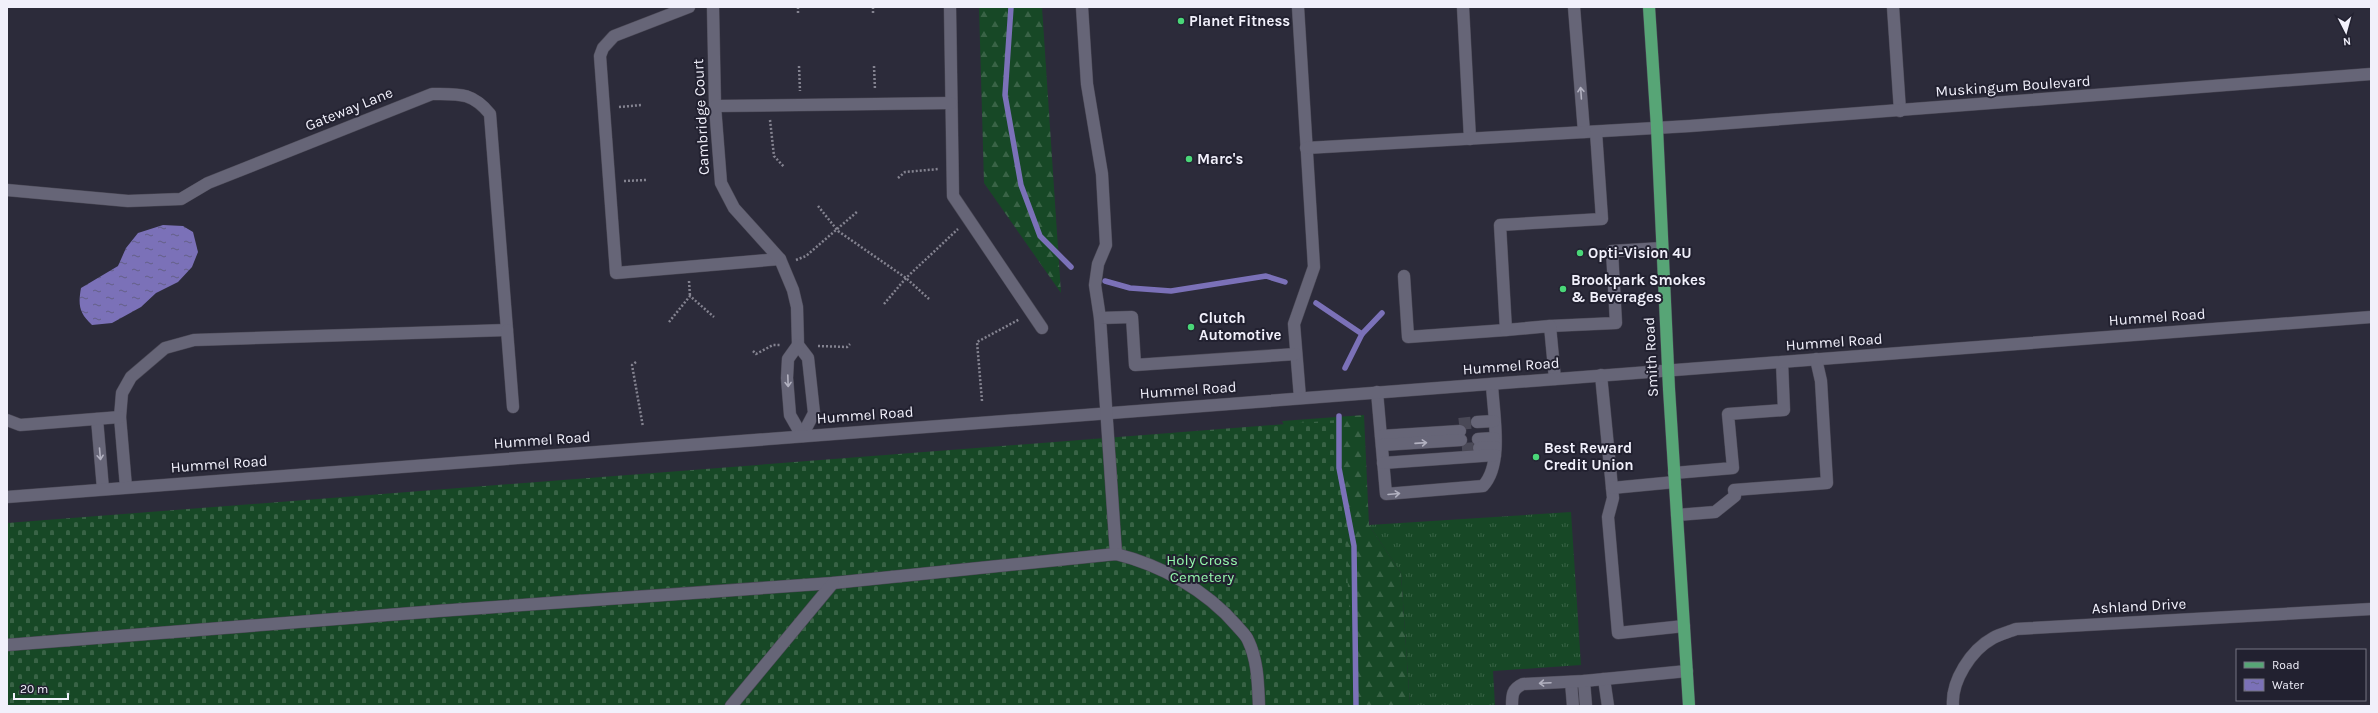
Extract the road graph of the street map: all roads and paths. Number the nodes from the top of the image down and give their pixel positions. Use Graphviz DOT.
graph roads {
  1 [pos="689,7"];
  2 [pos="713,7"];
  3 [pos="798,7"];
  4 [pos="873,7"];
  5 [pos="950,7"];
  6 [pos="1082,7"];
  7 [pos="1298,7"];
  8 [pos="1463,7"];
  9 [pos="1574,7"];
  10 [pos="1649,7"];
  11 [pos="1893,7"];
  12 [pos="798,13"];
  13 [pos="873,14"];
  14 [pos="799,66"];
  15 [pos="874,66"];
  16 [pos="2371,74"];
  17 [pos="875,79"];
  18 [pos="800,81"];
  19 [pos="951,103"];
  20 [pos="642,105"];
  21 [pos="627,106"];
  22 [pos="715,106"];
  23 [pos="1900,111"];
  24 [pos="1657,128"];
  25 [pos="770,131"];
  26 [pos="1590,132"];
  27 [pos="1470,139"];
  28 [pos="1306,148"];
  29 [pos="784,166"];
  30 [pos="928,170"];
  31 [pos="898,178"];
  32 [pos="646,180"];
  33 [pos="634,181"];
  34 [pos="7,190"];
  35 [pos="818,206"];
  36 [pos="858,211"];
  37 [pos="837,229"];
  38 [pos="951,234"];
  39 [pos="1662,248"];
  40 [pos="806,256"];
  41 [pos="780,259"];
  42 [pos="1404,276"];
  43 [pos="906,278"];
  44 [pos="690,293"];
  45 [pos="690,296"];
  46 [pos="929,299"];
  47 [pos="884,304"];
  48 [pos="714,317"];
  49 [pos="2371,317"];
  50 [pos="1100,318"];
  51 [pos="669,322"];
  52 [pos="1012,324"];
  53 [pos="1550,326"];
  54 [pos="1042,328"];
  55 [pos="507,330"];
  56 [pos="1506,330"];
  57 [pos="850,344"];
  58 [pos="782,345"];
  59 [pos="798,345"];
  60 [pos="814,346"];
  61 [pos="753,351"];
  62 [pos="1296,354"];
  63 [pos="1816,359"];
  64 [pos="636,362"];
  65 [pos="1782,362"];
  66 [pos="1668,370"];
  67 [pos="1601,375"];
  68 [pos="1555,379"];
  69 [pos="1492,384"];
  70 [pos="1377,392"];
  71 [pos="1300,398"];
  72 [pos="982,401"];
  73 [pos="513,407"];
  74 [pos="1106,413"];
  75 [pos="120,417"];
  76 [pos="97,419"];
  77 [pos="7,420"];
  78 [pos="643,427"];
  79 [pos="802,436"];
  80 [pos="1494,438"];
  81 [pos="1382,446"];
  82 [pos="1733,468"];
  83 [pos="1674,478"];
  84 [pos="126,487"];
  85 [pos="1612,488"];
  86 [pos="103,489"];
  87 [pos="1734,490"];
  88 [pos="7,497"];
  89 [pos="1677,515"];
  90 [pos="1116,554"];
  91 [pos="832,583"];
  92 [pos="2371,609"];
  93 [pos="1684,626"];
  94 [pos="7,645"];
  95 [pos="1687,671"];
  96 [pos="1604,679"];
  97 [pos="1584,681"];
  98 [pos="1571,682"];
  99 [pos="731,706"];
  100 [pos="1259,706"];
  101 [pos="1512,706"];
  102 [pos="1573,706"];
  103 [pos="1586,706"];
  104 [pos="1608,706"];
  105 [pos="1689,706"];
  106 [pos="1953,706"];
  1 -- 41 [label="street"];
  2 -- 22 [label="street, Cambridge Court"];
  3 -- 12 [label="path"];
  4 -- 13 [label="path"];
  5 -- 19 [label="street"];
  6 -- 50 [label="street"];
  7 -- 28 [label="street"];
  8 -- 27 [label="street"];
  26 -- 9 [label="street, one-way"];
  10 -- 24 [label="main road, Smith Road"];
  11 -- 23 [label="street"];
  14 -- 18 [label="path"];
  15 -- 17 [label="path"];
  16 -- 23 [label="street, Muskingum Boulevard"];
  19 -- 22 [label="street"];
  19 -- 54 [label="street"];
  20 -- 21 [label="path"];
  22 -- 41 [label="street, Cambridge Court"];
  23 -- 24 [label="street, Muskingum Boulevard"];
  24 -- 26 [label="street, Muskingum Boulevard"];
  24 -- 39 [label="main road, Smith Road"];
  25 -- 29 [label="path"];
  26 -- 27 [label="street, Muskingum Boulevard"];
  26 -- 56 [label="street"];
  27 -- 28 [label="street, Muskingum Boulevard"];
  28 -- 62 [label="street"];
  30 -- 31 [label="path"];
  32 -- 33 [label="path"];
  34 -- 55 [label="street, Gateway Lane"];
  35 -- 37 [label="path"];
  36 -- 37 [label="path"];
  37 -- 40 [label="path"];
  37 -- 43 [label="path"];
  38 -- 43 [label="path"];
  39 -- 53 [label="street"];
  39 -- 66 [label="main road, Smith Road"];
  41 -- 59 [label="street, Cambridge Court"];
  42 -- 56 [label="street"];
  43 -- 46 [label="path"];
  43 -- 47 [label="path"];
  44 -- 45 [label="path"];
  45 -- 48 [label="path"];
  45 -- 51 [label="path"];
  49 -- 63 [label="street, Hummel Road"];
  50 -- 62 [label="street"];
  50 -- 74 [label="street"];
  52 -- 72 [label="path"];
  53 -- 56 [label="street"];
  53 -- 68 [label="street"];
  55 -- 73 [label="street, Gateway Lane"];
  55 -- 75 [label="street"];
  57 -- 60 [label="path"];
  58 -- 61 [label="path"];
  59 -- 79 [label="street, one-way"];
  59 -- 79 [label="street"];
  62 -- 71 [label="street"];
  63 -- 65 [label="street, Hummel Road"];
  63 -- 87 [label="street"];
  64 -- 78 [label="path"];
  65 -- 66 [label="street, Hummel Road"];
  65 -- 82 [label="street"];
  66 -- 67 [label="street, Hummel Road"];
  66 -- 83 [label="main road, Smith Road"];
  67 -- 68 [label="street, Hummel Road"];
  67 -- 85 [label="street"];
  68 -- 69 [label="street, Hummel Road"];
  69 -- 70 [label="street, Hummel Road"];
  69 -- 80 [label="street"];
  70 -- 71 [label="street, Hummel Road"];
  70 -- 81 [label="street"];
  71 -- 74 [label="street, Hummel Road"];
  74 -- 79 [label="street, Hummel Road"];
  74 -- 90 [label="street"];
  75 -- 76 [label="street"];
  75 -- 84 [label="street"];
  76 -- 77 [label="street"];
  76 -- 86 [label="street, one-way"];
  79 -- 84 [label="street, Hummel Road"];
  80 -- 80 [label="street"];
  80 -- 81 [label="street"];
  81 -- 80 [label="street, one-way"];
  81 -- 81 [label="street, one-way"];
  82 -- 83 [label="street"];
  82 -- 87 [label="street"];
  83 -- 85 [label="street"];
  83 -- 89 [label="main road, Smith Road"];
  84 -- 86 [label="street, Hummel Road"];
  85 -- 93 [label="street"];
  86 -- 88 [label="street, Hummel Road"];
  87 -- 89 [label="street"];
  89 -- 93 [label="main road, Smith Road"];
  90 -- 91 [label="street"];
  90 -- 100 [label="street"];
  91 -- 94 [label="street"];
  91 -- 99 [label="street"];
  92 -- 106 [label="street, Ashland Drive"];
  93 -- 95 [label="main road, Smith Road"];
  95 -- 96 [label="street"];
  95 -- 105 [label="main road, Smith Road"];
  96 -- 97 [label="street"];
  96 -- 104 [label="street"];
  97 -- 98 [label="street"];
  97 -- 103 [label="street"];
  98 -- 101 [label="street, one-way"];
  98 -- 102 [label="street"];
}
